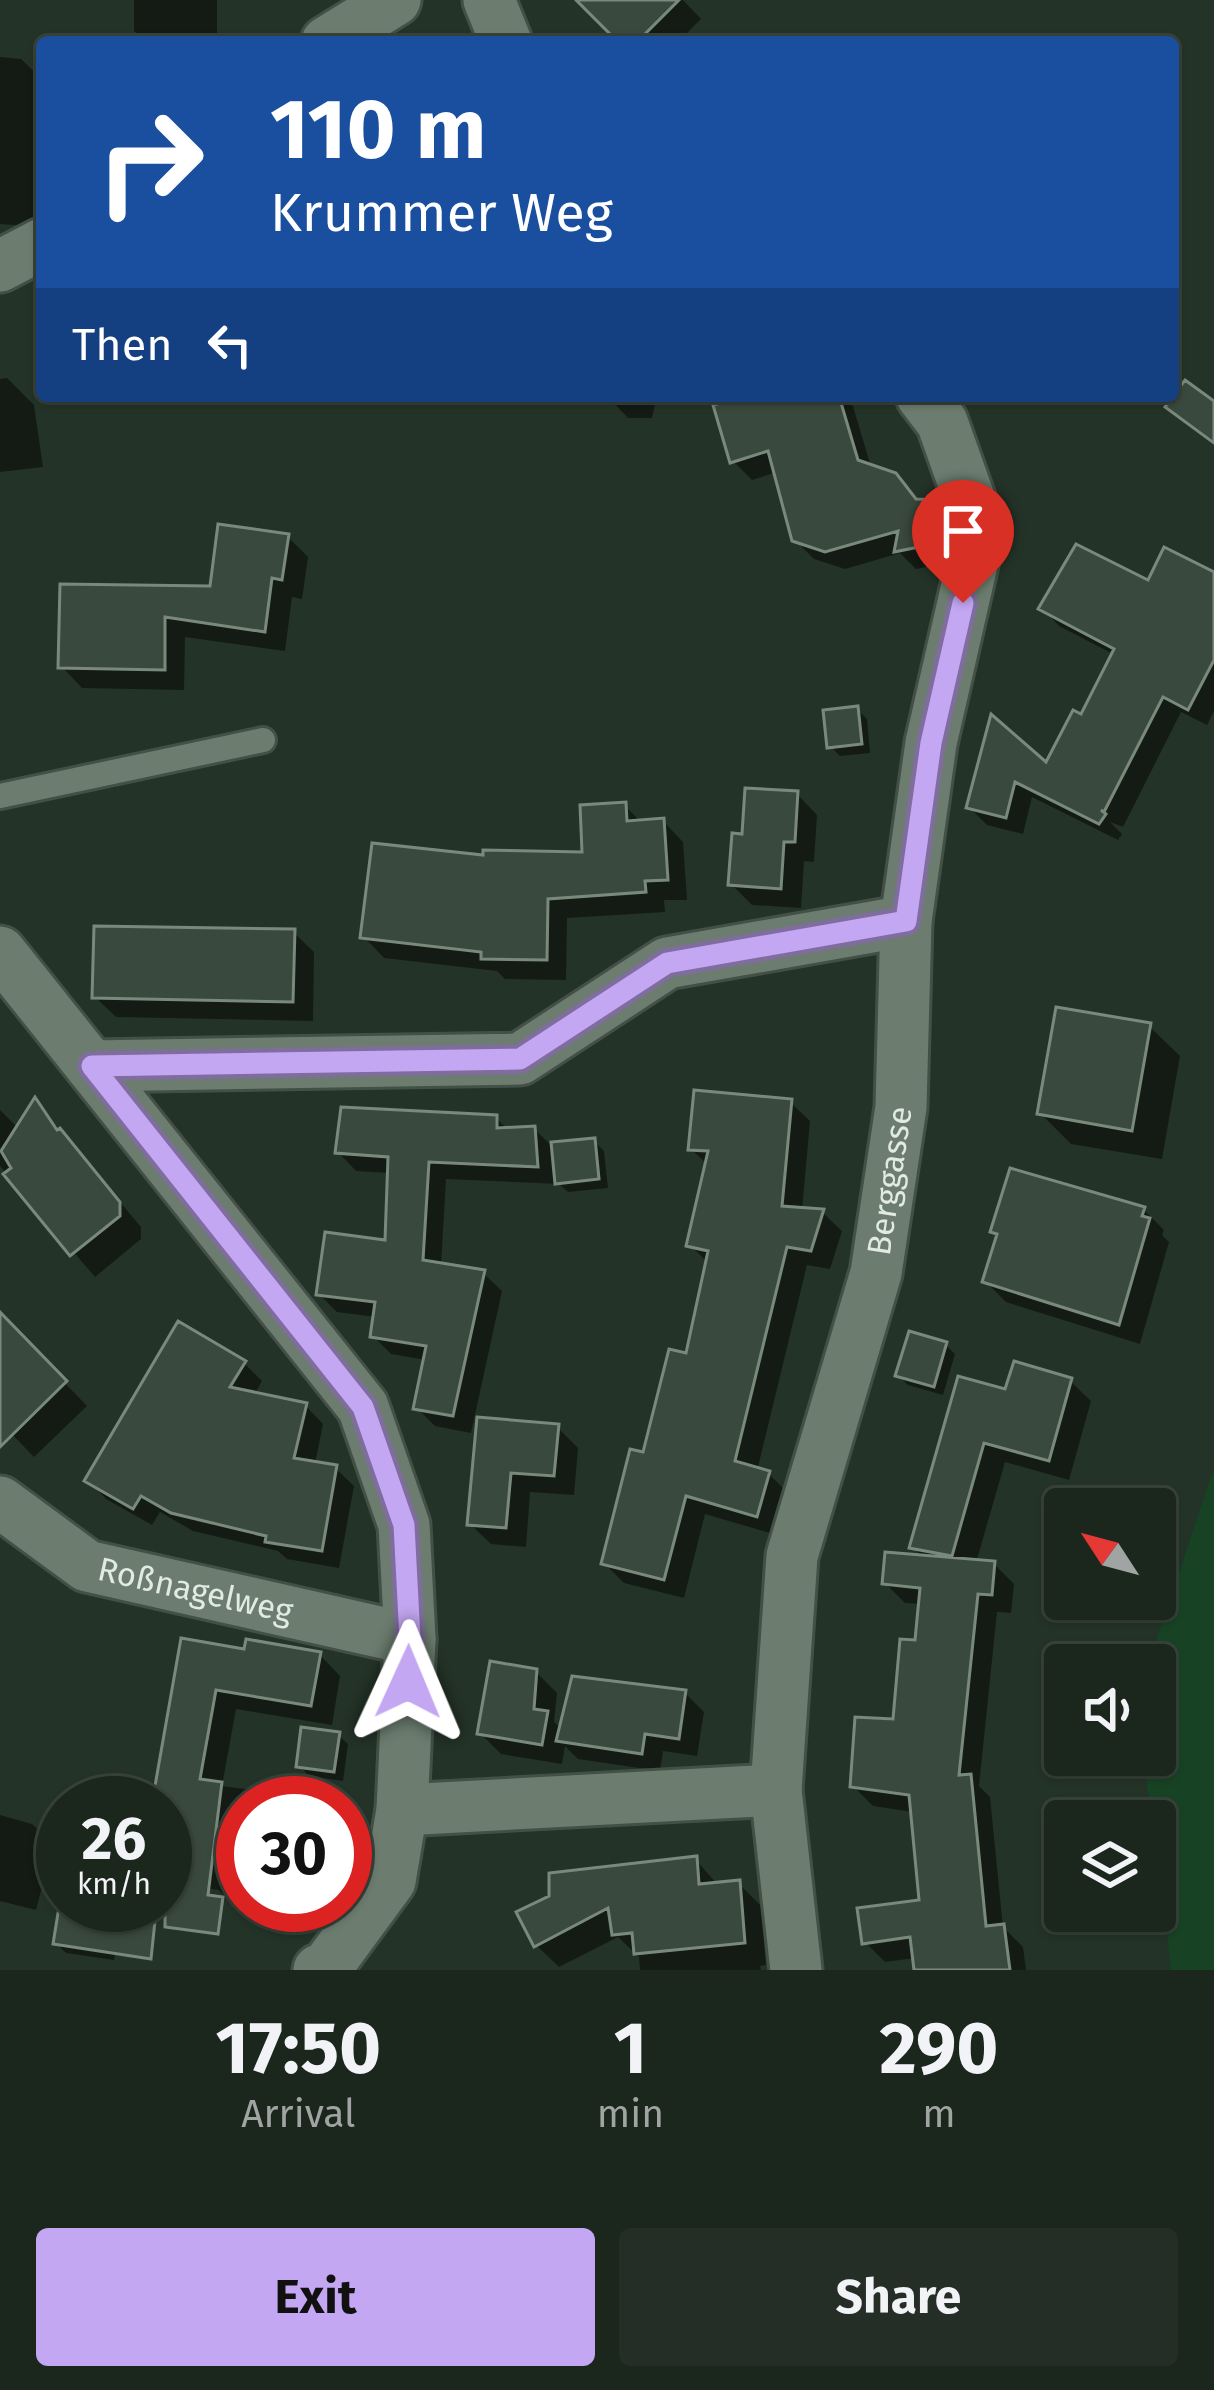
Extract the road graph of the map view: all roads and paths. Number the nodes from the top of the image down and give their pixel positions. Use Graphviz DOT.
graph roads {
  1 [pos="395,0"];
  2 [pos="489,0"];
  3 [pos="337,36"];
  4 [pos="504,36"];
  5 [pos="36,247"];
  6 [pos="0,266"];
  7 [pos="927,402"];
  8 [pos="263,740"];
  9 [pos="0,796"];
  10 [pos="906,921"];
  11 [pos="6,967"];
  12 [pos="92,1066"];
  13 [pos="0,1502"];
  14 [pos="410,1639"];
  15 [pos="776,1790"];
  16 [pos="402,1810"];
  17 [pos="320,1970"];
  18 [pos="796,1970"];
  1 -- 3 [label="street"];
  2 -- 4 [label="street"];
  5 -- 6 [label="street"];
  7 -- 10 [label="street, Berggasse"];
  8 -- 9 [label="lane"];
  10 -- 12 [label="street"];
  10 -- 15 [label="street, Berggasse"];
  11 -- 12 [label="street"];
  12 -- 14 [label="street"];
  13 -- 14 [label="street, Roßnagelweg"];
  14 -- 16 [label="street"];
  15 -- 16 [label="street"];
  15 -- 18 [label="street, Berggasse"];
  16 -- 17 [label="street"];
}
